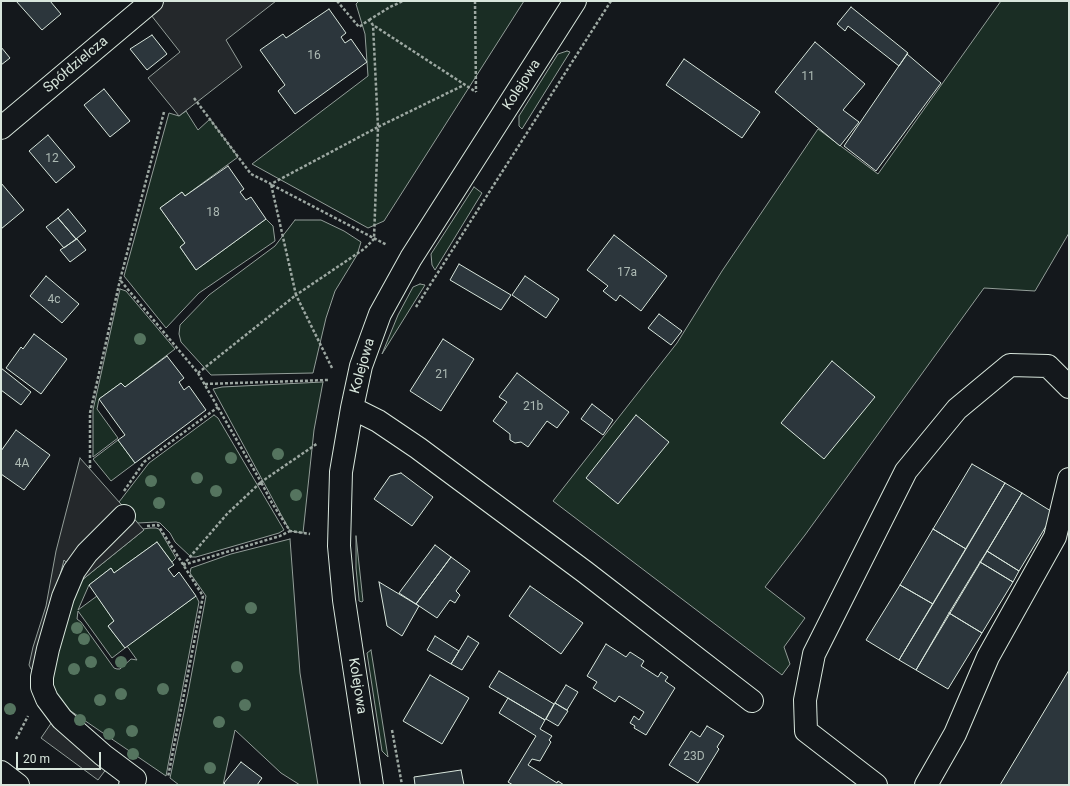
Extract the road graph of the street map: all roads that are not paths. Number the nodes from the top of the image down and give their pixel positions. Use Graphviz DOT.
graph roads {
  1 [pos="152,1"];
  2 [pos="575,1"];
  3 [pos="1,128"];
  4 [pos="1069,387"];
  5 [pos="352,408"];
  6 [pos="1069,479"];
  7 [pos="132,521"];
  8 [pos="752,701"];
  9 [pos="1,772"];
  10 [pos="136,783"];
  11 [pos="18,785"];
  12 [pos="372,785"];
  13 [pos="876,785"];
  14 [pos="926,785"];
  1 -- 3 [label="street, Spółdzielcza"];
  2 -- 5 [label="street, Kolejowa"];
  4 -- 13 [label="street"];
  5 -- 8 [label="street"];
  5 -- 12 [label="street, Kolejowa"];
  6 -- 14 [label="street"];
  7 -- 10 [label="street"];
  9 -- 11 [label="street"];
}
